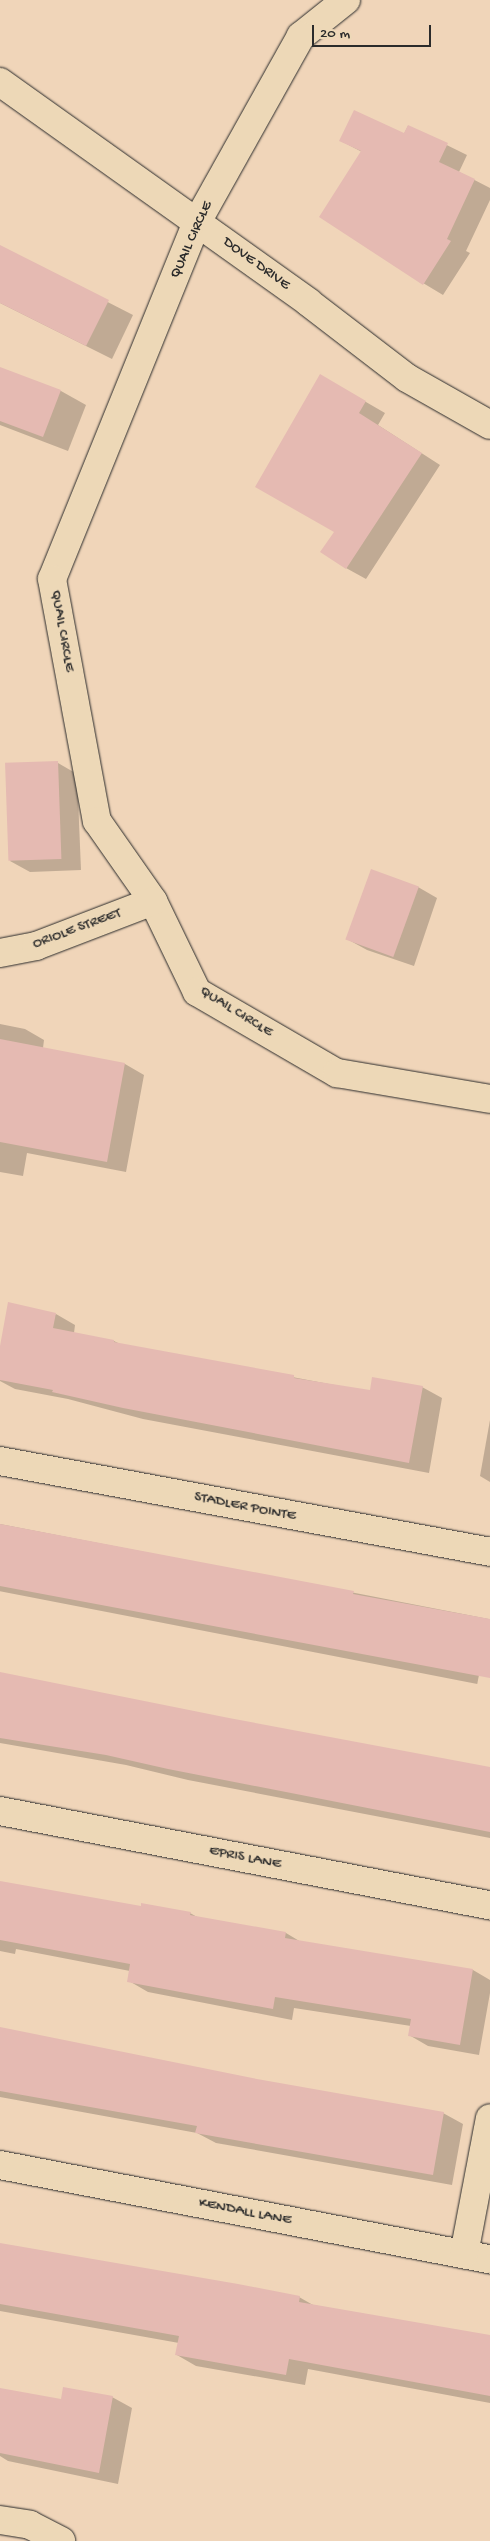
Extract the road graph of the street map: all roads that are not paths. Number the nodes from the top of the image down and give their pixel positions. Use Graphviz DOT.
graph roads {
  1 [pos="346,0"];
  2 [pos="0,82"];
  3 [pos="197,222"];
  4 [pos="490,425"];
  5 [pos="153,900"];
  6 [pos="0,953"];
  7 [pos="490,1099"];
  8 [pos="0,1461"];
  9 [pos="490,1552"];
  10 [pos="0,1811"];
  11 [pos="490,1905"];
  12 [pos="490,2118"];
  13 [pos="0,2164"];
  14 [pos="477,2256"];
  15 [pos="0,2520"];
  16 [pos="62,2541"];
  1 -- 3 [label="street, QUAIL CIRCLE"];
  2 -- 3 [label="street, DOVE DRIVE"];
  3 -- 4 [label="street, DOVE DRIVE"];
  3 -- 5 [label="street, QUAIL CIRCLE"];
  5 -- 6 [label="street, ORIOLE STREET"];
  5 -- 7 [label="street, QUAIL CIRCLE"];
  8 -- 9 [label="street, STADLER POINTE"];
  10 -- 11 [label="street, EPRIS LANE"];
  12 -- 14 [label="street"];
  13 -- 14 [label="street, KENDALL LANE"];
  15 -- 16 [label="street"];
}
